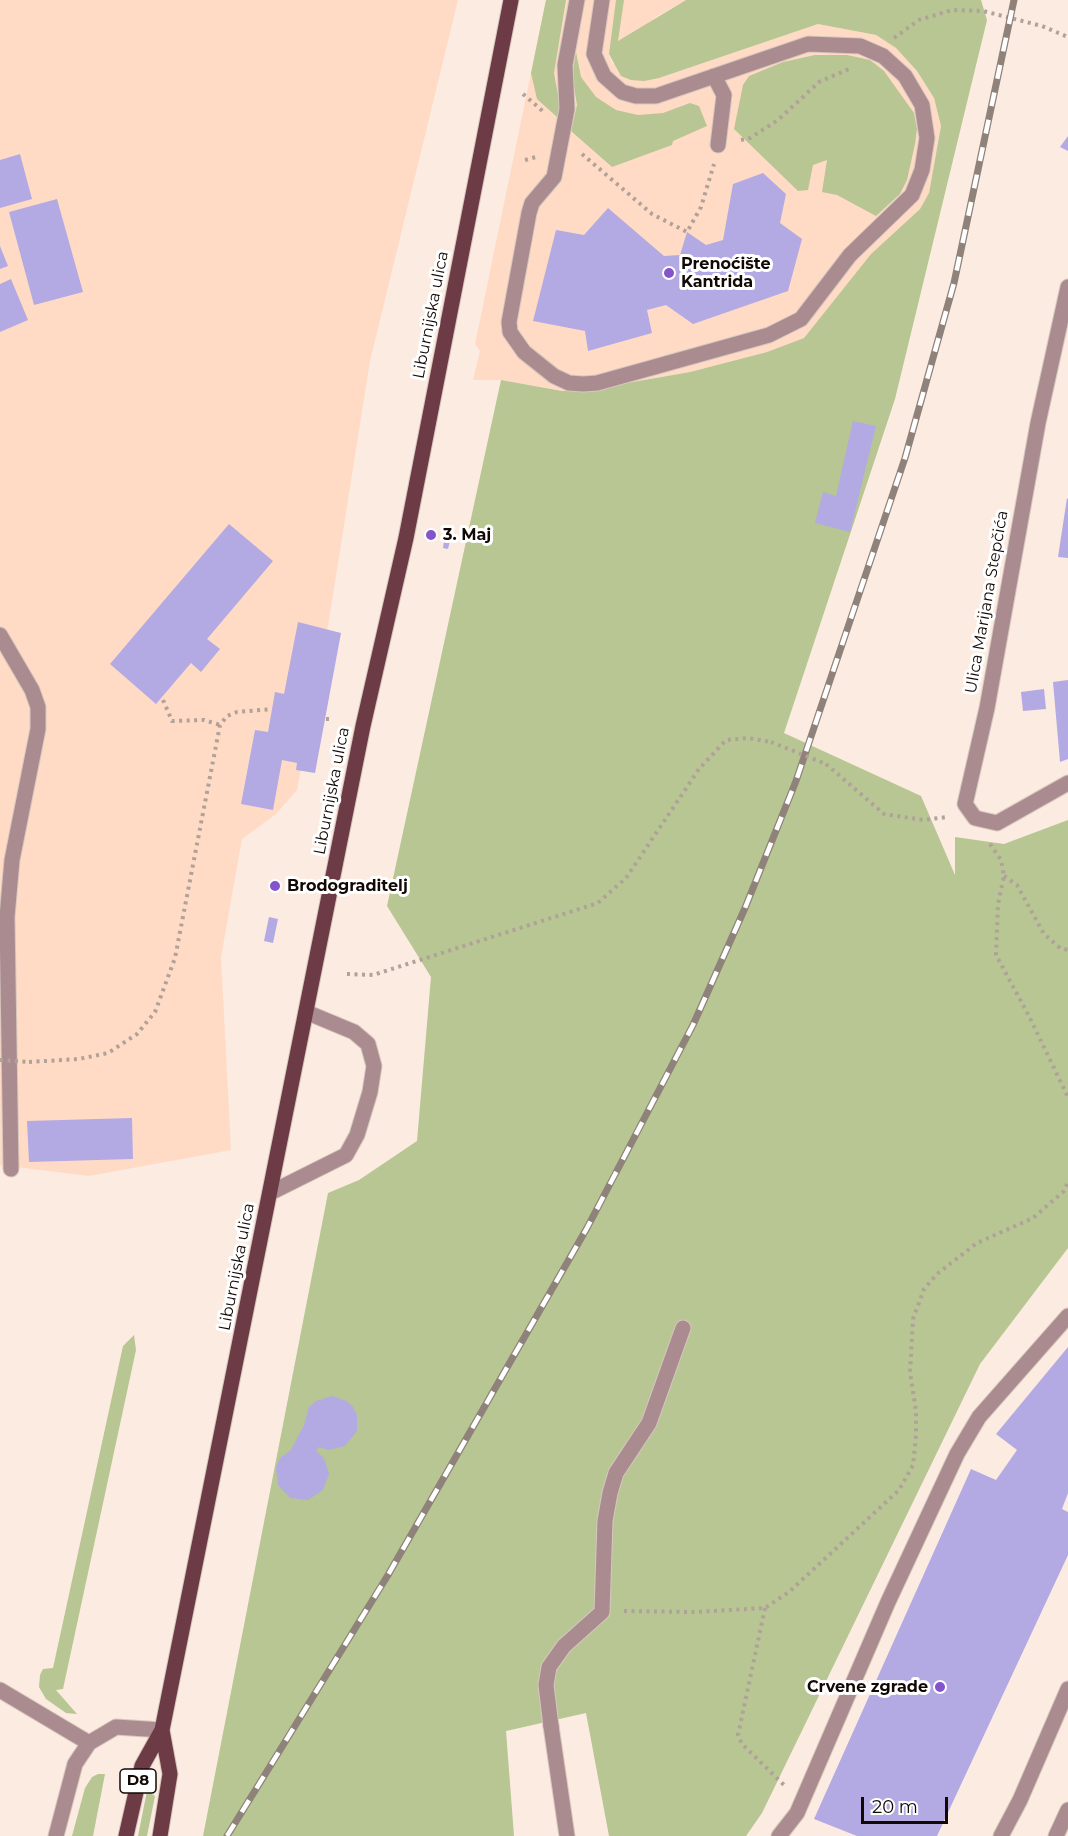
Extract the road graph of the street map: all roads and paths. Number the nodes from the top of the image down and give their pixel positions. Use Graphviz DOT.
graph roads {
  1 [pos="511,0"];
  2 [pos="577,0"];
  3 [pos="602,0"];
  4 [pos="1068,37"];
  5 [pos="875,52"];
  6 [pos="714,76"];
  7 [pos="718,145"];
  8 [pos="580,153"];
  9 [pos="1068,287"];
  10 [pos="0,635"];
  11 [pos="163,700"];
  12 [pos="272,709"];
  13 [pos="220,725"];
  14 [pos="1068,783"];
  15 [pos="954,816"];
  16 [pos="984,837"];
  17 [pos="1004,876"];
  18 [pos="1068,950"];
  19 [pos="347,974"];
  20 [pos="306,1012"];
  21 [pos="0,1060"];
  22 [pos="1068,1097"];
  23 [pos="11,1169"];
  24 [pos="1068,1182"];
  25 [pos="270,1193"];
  26 [pos="1068,1316"];
  27 [pos="683,1328"];
  28 [pos="765,1608"];
  29 [pos="602,1612"];
  30 [pos="1068,1689"];
  31 [pos="0,1690"];
  32 [pos="162,1730"];
  33 [pos="89,1743"];
  34 [pos="803,1800"];
  35 [pos="1068,1810"];
  36 [pos="56,1836"];
  37 [pos="126,1836"];
  38 [pos="160,1836"];
  39 [pos="567,1836"];
  40 [pos="779,1836"];
  41 [pos="1001,1836"];
  42 [pos="1056,1836"];
  1 -- 20 [label="main road, Liburnijska ulica / D8"];
  2 -- 5 [label="street"];
  3 -- 6 [label="street"];
  4 -- 5 [label="path"];
  5 -- 6 [label="street"];
  5 -- 7 [label="path"];
  6 -- 7 [label="street"];
  7 -- 8 [label="path"];
  9 -- 14 [label="street, Ulica Marijana Stepčića"];
  10 -- 23 [label="street"];
  11 -- 13 [label="path"];
  12 -- 13 [label="path"];
  13 -- 21 [label="path, bridge"];
  15 -- 19 [label="path, bridge"];
  16 -- 17 [label="path"];
  17 -- 18 [label="path"];
  17 -- 22 [label="path"];
  20 -- 25 [label="main road, Liburnijska ulica / D8"];
  20 -- 25 [label="street"];
  24 -- 28 [label="path"];
  25 -- 32 [label="main road, Liburnijska ulica / D8"];
  26 -- 34 [label="street"];
  27 -- 29 [label="street"];
  28 -- 29 [label="path"];
  28 -- 34 [label="path"];
  29 -- 39 [label="street"];
  30 -- 41 [label="street"];
  31 -- 33 [label="street"];
  32 -- 33 [label="street"];
  32 -- 37 [label="main road, Liburnijska ulica / D8"];
  32 -- 38 [label="main road, Liburnijska ulica / D8"];
  33 -- 36 [label="street"];
  34 -- 40 [label="street"];
  35 -- 42 [label="street"];
}
